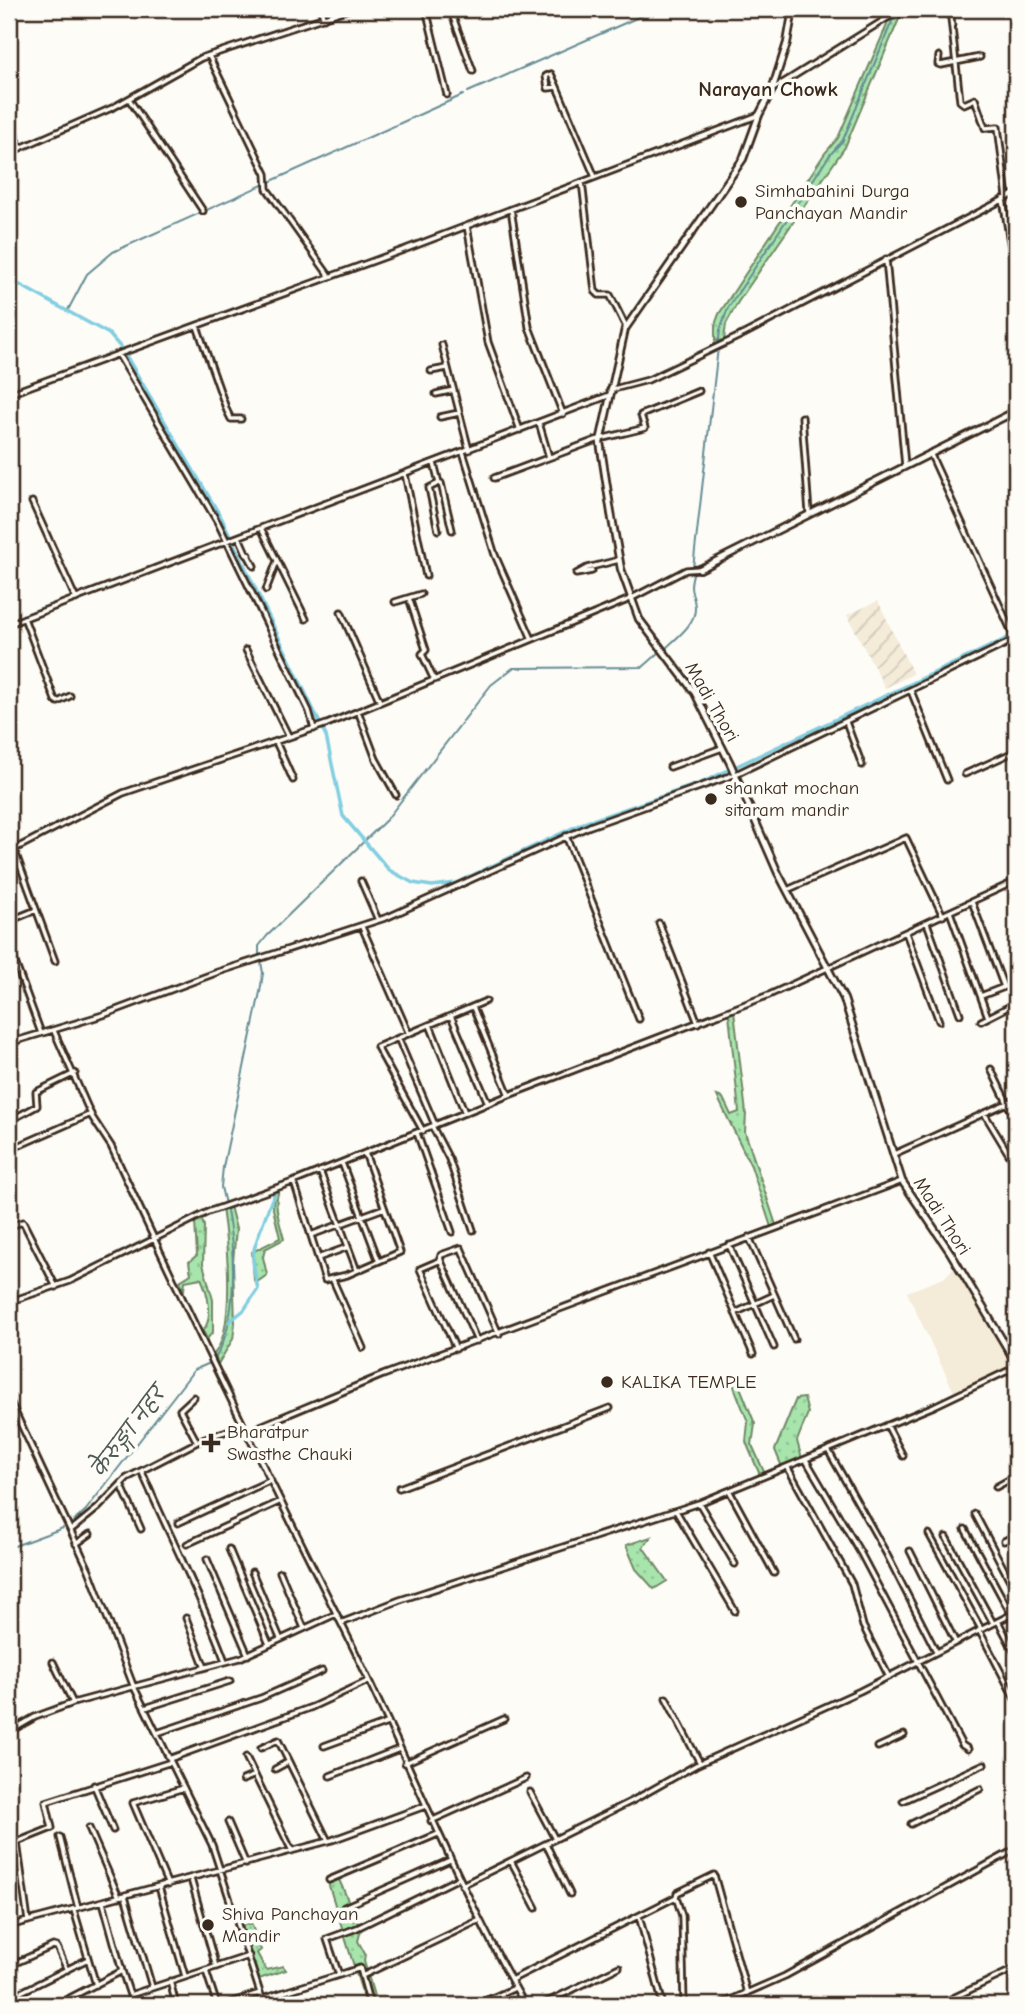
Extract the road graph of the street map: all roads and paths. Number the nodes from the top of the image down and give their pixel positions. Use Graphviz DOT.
graph roads {
  1 [pos="320,9"];
  2 [pos="349,9"];
  3 [pos="425,9"];
  4 [pos="450,9"];
  5 [pos="793,9"];
  6 [pos="914,9"];
  7 [pos="950,9"];
  8 [pos="324,18"];
  9 [pos="939,55"];
  10 [pos="209,56"];
  11 [pos="980,57"];
  12 [pos="957,63"];
  13 [pos="473,71"];
  14 [pos="557,87"];
  15 [pos="772,90"];
  16 [pos="447,95"];
  17 [pos="128,98"];
  18 [pos="9,112"];
  19 [pos="758,114"];
  20 [pos="19,147"];
  21 [pos="9,153"];
  22 [pos="594,177"];
  23 [pos="582,182"];
  24 [pos="1016,193"];
  25 [pos="1005,198"];
  26 [pos="511,209"];
  27 [pos="203,211"];
  28 [pos="467,226"];
  29 [pos="886,258"];
  30 [pos="330,277"];
  31 [pos="1016,280"];
  32 [pos="197,325"];
  33 [pos="626,327"];
  34 [pos="442,345"];
  35 [pos="119,354"];
  36 [pos="447,368"];
  37 [pos="431,371"];
  38 [pos="454,390"];
  39 [pos="699,391"];
  40 [pos="610,393"];
  41 [pos="9,394"];
  42 [pos="436,394"];
  43 [pos="1016,411"];
  44 [pos="459,413"];
  45 [pos="563,414"];
  46 [pos="440,417"];
  47 [pos="802,417"];
  48 [pos="241,419"];
  49 [pos="539,423"];
  50 [pos="520,430"];
  51 [pos="600,439"];
  52 [pos="469,450"];
  53 [pos="463,452"];
  54 [pos="930,453"];
  55 [pos="549,457"];
  56 [pos="434,463"];
  57 [pos="905,466"];
  58 [pos="405,474"];
  59 [pos="494,478"];
  60 [pos="439,483"];
  61 [pos="32,502"];
  62 [pos="809,513"];
  63 [pos="261,528"];
  64 [pos="438,530"];
  65 [pos="452,530"];
  66 [pos="239,537"];
  67 [pos="228,541"];
  68 [pos="620,560"];
  69 [pos="277,561"];
  70 [pos="254,566"];
  71 [pos="700,569"];
  72 [pos="592,571"];
  73 [pos="426,576"];
  74 [pos="266,590"];
  75 [pos="421,594"];
  76 [pos="410,598"];
  77 [pos="76,599"];
  78 [pos="630,599"];
  79 [pos="396,602"];
  80 [pos="341,612"];
  81 [pos="24,618"];
  82 [pos="306,619"];
  83 [pos="9,624"];
  84 [pos="532,639"];
  85 [pos="1016,640"];
  86 [pos="246,650"];
  87 [pos="434,680"];
  88 [pos="911,691"];
  89 [pos="70,696"];
  90 [pos="380,702"];
  91 [pos="358,711"];
  92 [pos="846,722"];
  93 [pos="315,728"];
  94 [pos="289,737"];
  95 [pos="276,741"];
  96 [pos="722,748"];
  97 [pos="1016,751"];
  98 [pos="862,765"];
  99 [pos="670,767"];
  100 [pos="735,773"];
  101 [pos="965,774"];
  102 [pos="293,780"];
  103 [pos="947,780"];
  104 [pos="396,795"];
  105 [pos="566,836"];
  106 [pos="14,849"];
  107 [pos="9,852"];
  108 [pos="361,880"];
  109 [pos="1016,881"];
  110 [pos="787,890"];
  111 [pos="972,902"];
  112 [pos="36,911"];
  113 [pos="950,912"];
  114 [pos="943,916"];
  115 [pos="379,920"];
  116 [pos="9,921"];
  117 [pos="659,923"];
  118 [pos="927,923"];
  119 [pos="362,927"];
  120 [pos="905,933"];
  121 [pos="9,946"];
  122 [pos="55,961"];
  123 [pos="829,970"];
  124 [pos="981,996"];
  125 [pos="486,1001"];
  126 [pos="1016,1003"];
  127 [pos="473,1007"];
  128 [pos="960,1014"];
  129 [pos="451,1016"];
  130 [pos="988,1017"];
  131 [pos="639,1019"];
  132 [pos="939,1021"];
  133 [pos="981,1021"];
  134 [pos="698,1023"];
  135 [pos="430,1025"];
  136 [pos="54,1030"];
  137 [pos="41,1033"];
  138 [pos="408,1034"];
  139 [pos="398,1038"];
  140 [pos="9,1043"];
  141 [pos="990,1069"];
  142 [pos="75,1073"];
  143 [pos="509,1095"];
  144 [pos="1016,1099"];
  145 [pos="488,1103"];
  146 [pos="1005,1104"];
  147 [pos="465,1113"];
  148 [pos="984,1113"];
  149 [pos="91,1114"];
  150 [pos="9,1121"];
  151 [pos="1016,1121"];
  152 [pos="434,1126"];
  153 [pos="423,1131"];
  154 [pos="416,1133"];
  155 [pos="9,1150"];
  156 [pos="365,1153"];
  157 [pos="893,1155"];
  158 [pos="342,1163"];
  159 [pos="1016,1166"];
  160 [pos="320,1171"];
  161 [pos="902,1181"];
  162 [pos="293,1182"];
  163 [pos="384,1208"];
  164 [pos="362,1217"];
  165 [pos="340,1225"];
  166 [pos="9,1226"];
  167 [pos="473,1230"];
  168 [pos="452,1232"];
  169 [pos="311,1236"];
  170 [pos="750,1237"];
  171 [pos="154,1238"];
  172 [pos="729,1245"];
  173 [pos="348,1247"];
  174 [pos="709,1252"];
  175 [pos="318,1258"];
  176 [pos="378,1260"];
  177 [pos="441,1260"];
  178 [pos="357,1268"];
  179 [pos="332,1278"];
  180 [pos="55,1287"];
  181 [pos="775,1294"];
  182 [pos="9,1302"];
  183 [pos="755,1303"];
  184 [pos="735,1313"];
  185 [pos="499,1334"];
  186 [pos="794,1339"];
  187 [pos="477,1341"];
  188 [pos="775,1347"];
  189 [pos="363,1348"];
  190 [pos="456,1349"];
  191 [pos="753,1354"];
  192 [pos="1016,1365"];
  193 [pos="194,1397"];
  194 [pos="9,1402"];
  195 [pos="610,1408"];
  196 [pos="887,1425"];
  197 [pos="243,1426"];
  198 [pos="246,1432"];
  199 [pos="197,1442"];
  200 [pos="828,1450"];
  201 [pos="1012,1454"];
  202 [pos="903,1456"];
  203 [pos="806,1460"];
  204 [pos="1016,1462"];
  205 [pos="788,1468"];
  206 [pos="142,1472"];
  207 [pos="1016,1476"];
  208 [pos="269,1482"];
  209 [pos="121,1484"];
  210 [pos="996,1487"];
  211 [pos="399,1488"];
  212 [pos="729,1491"];
  213 [pos="279,1502"];
  214 [pos="699,1503"];
  215 [pos="676,1511"];
  216 [pos="975,1514"];
  217 [pos="178,1523"];
  218 [pos="141,1529"];
  219 [pos="965,1529"];
  220 [pos="70,1531"];
  221 [pos="90,1534"];
  222 [pos="929,1534"];
  223 [pos="1016,1535"];
  224 [pos="946,1537"];
  225 [pos="1004,1541"];
  226 [pos="76,1544"];
  227 [pos="187,1544"];
  228 [pos="229,1549"];
  229 [pos="910,1551"];
  230 [pos="207,1559"];
  231 [pos="735,1564"];
  232 [pos="252,1572"];
  233 [pos="279,1572"];
  234 [pos="774,1573"];
  235 [pos="1016,1592"];
  236 [pos="736,1611"];
  237 [pos="1014,1613"];
  238 [pos="336,1614"];
  239 [pos="186,1618"];
  240 [pos="998,1621"];
  241 [pos="341,1623"];
  242 [pos="993,1623"];
  243 [pos="304,1628"];
  244 [pos="980,1629"];
  245 [pos="281,1638"];
  246 [pos="956,1641"];
  247 [pos="269,1644"];
  248 [pos="936,1651"];
  249 [pos="248,1655"];
  250 [pos="1016,1655"];
  251 [pos="225,1661"];
  252 [pos="53,1662"];
  253 [pos="917,1662"];
  254 [pos="204,1666"];
  255 [pos="322,1671"];
  256 [pos="889,1677"];
  257 [pos="230,1681"];
  258 [pos="368,1681"];
  259 [pos="133,1685"];
  260 [pos="666,1698"];
  261 [pos="1016,1701"];
  262 [pos="73,1703"];
  263 [pos="145,1708"];
  264 [pos="504,1719"];
  265 [pos="387,1723"];
  266 [pos="9,1732"];
  267 [pos="157,1733"];
  268 [pos="904,1735"];
  269 [pos="324,1746"];
  270 [pos="878,1747"];
  271 [pos="261,1748"];
  272 [pos="399,1749"];
  273 [pos="968,1749"];
  274 [pos="246,1757"];
  275 [pos="170,1761"];
  276 [pos="288,1762"];
  277 [pos="405,1763"];
  278 [pos="700,1763"];
  279 [pos="984,1763"];
  280 [pos="275,1769"];
  281 [pos="255,1775"];
  282 [pos="330,1776"];
  283 [pos="526,1778"];
  284 [pos="243,1780"];
  285 [pos="94,1785"];
  286 [pos="184,1788"];
  287 [pos="980,1789"];
  288 [pos="530,1792"];
  289 [pos="903,1801"];
  290 [pos="425,1807"];
  291 [pos="431,1821"];
  292 [pos="228,1822"];
  293 [pos="911,1824"];
  294 [pos="89,1828"];
  295 [pos="113,1830"];
  296 [pos="438,1835"];
  297 [pos="60,1838"];
  298 [pos="555,1839"];
  299 [pos="328,1841"];
  300 [pos="546,1843"];
  301 [pos="1016,1849"];
  302 [pos="292,1851"];
  303 [pos="450,1860"];
  304 [pos="511,1861"];
  305 [pos="246,1864"];
  306 [pos="222,1871"];
  307 [pos="459,1878"];
  308 [pos="191,1879"];
  309 [pos="329,1880"];
  310 [pos="168,1885"];
  311 [pos="462,1885"];
  312 [pos="159,1887"];
  313 [pos="570,1894"];
  314 [pos="122,1897"];
  315 [pos="676,1897"];
  316 [pos="103,1902"];
  317 [pos="344,1907"];
  318 [pos="536,1908"];
  319 [pos="76,1909"];
  320 [pos="639,1916"];
  321 [pos="480,1920"];
  322 [pos="28,1921"];
  323 [pos="9,1926"];
  324 [pos="249,1956"];
  325 [pos="88,1959"];
  326 [pos="9,1966"];
  327 [pos="216,1967"];
  328 [pos="620,1967"];
  329 [pos="1016,1968"];
  330 [pos="67,1970"];
  331 [pos="206,1970"];
  332 [pos="122,1971"];
  333 [pos="339,1975"];
  334 [pos="185,1976"];
  335 [pos="362,1976"];
  336 [pos="511,1980"];
  337 [pos="170,1981"];
  338 [pos="9,1983"];
  339 [pos="96,1985"];
  340 [pos="152,1987"];
  341 [pos="515,1987"];
  342 [pos="260,1993"];
  343 [pos="747,1993"];
  344 [pos="11,1997"];
  345 [pos="262,1999"];
  346 [pos="131,2000"];
  347 [pos="727,2004"];
  348 [pos="18,2005"];
  349 [pos="56,2005"];
  350 [pos="121,2005"];
  351 [pos="176,2005"];
  352 [pos="220,2005"];
  353 [pos="264,2005"];
  354 [pos="370,2005"];
  355 [pos="476,2005"];
  356 [pos="525,2005"];
  357 [pos="541,2005"];
  358 [pos="663,2005"];
  359 [pos="684,2005"];
  360 [pos="719,2005"];
  361 [pos="938,2005"];
  1 -- 8 [label="street"];
  2 -- 8 [label="street"];
  3 -- 16 [label="street"];
  4 -- 13 [label="street"];
  5 -- 15 [label="main road, Madi Thori"];
  6 -- 15 [label="street"];
  7 -- 12 [label="street"];
  8 -- 10 [label="street"];
  9 -- 12 [label="street"];
  10 -- 17 [label="street"];
  10 -- 30 [label="street"];
  11 -- 12 [label="street"];
  12 -- 25 [label="street"];
  14 -- 22 [label="street"];
  15 -- 19 [label="main road, Madi Thori"];
  17 -- 20 [label="street"];
  17 -- 27 [label="street"];
  18 -- 20 [label="street"];
  19 -- 22 [label="street"];
  19 -- 33 [label="main road, Madi Thori"];
  20 -- 21 [label="street"];
  22 -- 23 [label="street"];
  23 -- 26 [label="street"];
  23 -- 33 [label="street"];
  24 -- 25 [label="street"];
  25 -- 29 [label="street"];
  25 -- 31 [label="street"];
  26 -- 28 [label="street"];
  26 -- 45 [label="street"];
  28 -- 30 [label="street"];
  28 -- 50 [label="street"];
  29 -- 40 [label="street"];
  29 -- 57 [label="street"];
  30 -- 32 [label="street"];
  32 -- 35 [label="street"];
  32 -- 48 [label="street"];
  33 -- 40 [label="main road, Madi Thori"];
  34 -- 36 [label="street"];
  35 -- 41 [label="street"];
  35 -- 67 [label="street"];
  36 -- 37 [label="street"];
  36 -- 38 [label="street"];
  38 -- 42 [label="street"];
  38 -- 44 [label="street"];
  39 -- 51 [label="street"];
  40 -- 45 [label="street"];
  40 -- 51 [label="main road, Madi Thori"];
  43 -- 54 [label="main road"];
  44 -- 46 [label="street"];
  44 -- 52 [label="street"];
  45 -- 49 [label="street"];
  47 -- 62 [label="street"];
  49 -- 50 [label="street"];
  49 -- 55 [label="street"];
  50 -- 52 [label="street"];
  51 -- 55 [label="street"];
  51 -- 68 [label="main road, Madi Thori"];
  52 -- 53 [label="street"];
  53 -- 56 [label="street"];
  53 -- 84 [label="street"];
  54 -- 57 [label="main road"];
  54 -- 85 [label="street"];
  55 -- 59 [label="street"];
  56 -- 58 [label="street"];
  56 -- 60 [label="street"];
  57 -- 62 [label="main road"];
  58 -- 63 [label="street"];
  58 -- 73 [label="street"];
  60 -- 64 [label="street"];
  60 -- 65 [label="street"];
  61 -- 77 [label="street"];
  62 -- 71 [label="main road"];
  63 -- 66 [label="street"];
  63 -- 69 [label="street"];
  66 -- 67 [label="street"];
  66 -- 70 [label="street"];
  67 -- 77 [label="street"];
  67 -- 93 [label="street"];
  68 -- 72 [label="street"];
  68 -- 78 [label="main road, Madi Thori"];
  69 -- 74 [label="street"];
  69 -- 82 [label="street"];
  71 -- 78 [label="street"];
  75 -- 76 [label="street"];
  76 -- 79 [label="street"];
  76 -- 87 [label="street"];
  77 -- 81 [label="street"];
  78 -- 84 [label="street"];
  78 -- 96 [label="main road, Madi Thori"];
  80 -- 90 [label="street"];
  81 -- 83 [label="street"];
  81 -- 89 [label="street"];
  84 -- 87 [label="street"];
  85 -- 88 [label="street"];
  86 -- 94 [label="street"];
  87 -- 90 [label="street"];
  88 -- 92 [label="street"];
  88 -- 103 [label="street"];
  90 -- 91 [label="street"];
  91 -- 93 [label="street"];
  91 -- 104 [label="street"];
  92 -- 98 [label="street"];
  92 -- 100 [label="street"];
  93 -- 94 [label="street"];
  94 -- 95 [label="street"];
  95 -- 102 [label="street"];
  95 -- 106 [label="street"];
  96 -- 99 [label="street"];
  96 -- 100 [label="main road, Madi Thori"];
  97 -- 101 [label="street"];
  100 -- 105 [label="street"];
  100 -- 110 [label="main road, Madi Thori"];
  105 -- 115 [label="street"];
  105 -- 131 [label="street"];
  106 -- 107 [label="street"];
  106 -- 112 [label="street"];
  108 -- 115 [label="street"];
  109 -- 111 [label="street"];
  110 -- 114 [label="street"];
  110 -- 123 [label="main road, Madi Thori"];
  111 -- 113 [label="street"];
  111 -- 124 [label="street"];
  112 -- 116 [label="street"];
  112 -- 122 [label="street"];
  113 -- 114 [label="street"];
  113 -- 124 [label="street"];
  114 -- 118 [label="street"];
  115 -- 119 [label="street"];
  117 -- 134 [label="street"];
  118 -- 120 [label="street"];
  118 -- 128 [label="street"];
  119 -- 136 [label="street"];
  119 -- 138 [label="street"];
  120 -- 123 [label="street"];
  120 -- 132 [label="street"];
  121 -- 137 [label="street"];
  123 -- 134 [label="street"];
  123 -- 157 [label="main road, Madi Thori"];
  124 -- 130 [label="street"];
  125 -- 127 [label="street"];
  126 -- 130 [label="street"];
  127 -- 129 [label="street"];
  127 -- 143 [label="street"];
  129 -- 135 [label="street"];
  129 -- 145 [label="street"];
  130 -- 133 [label="street"];
  134 -- 143 [label="street"];
  135 -- 138 [label="street"];
  135 -- 147 [label="street"];
  136 -- 137 [label="street"];
  136 -- 142 [label="street"];
  137 -- 140 [label="street"];
  138 -- 139 [label="street"];
  139 -- 152 [label="street"];
  139 -- 153 [label="street"];
  141 -- 146 [label="street"];
  142 -- 149 [label="street"];
  142 -- 150 [label="street"];
  143 -- 145 [label="street"];
  144 -- 146 [label="street"];
  145 -- 147 [label="street"];
  146 -- 148 [label="street"];
  146 -- 151 [label="street"];
  147 -- 152 [label="street"];
  148 -- 157 [label="street"];
  148 -- 159 [label="street"];
  149 -- 155 [label="street"];
  149 -- 171 [label="street"];
  152 -- 153 [label="street"];
  152 -- 167 [label="street"];
  153 -- 154 [label="street"];
  154 -- 156 [label="street"];
  154 -- 168 [label="street"];
  156 -- 158 [label="street"];
  156 -- 163 [label="street"];
  157 -- 161 [label="main road, Madi Thori"];
  158 -- 160 [label="street"];
  158 -- 164 [label="street"];
  160 -- 162 [label="street"];
  160 -- 165 [label="street"];
  161 -- 170 [label="street"];
  161 -- 192 [label="main road, Madi Thori"];
  162 -- 169 [label="street"];
  162 -- 171 [label="street"];
  163 -- 164 [label="street"];
  163 -- 176 [label="street"];
  164 -- 165 [label="street"];
  164 -- 176 [label="street"];
  165 -- 169 [label="street"];
  165 -- 173 [label="street"];
  166 -- 180 [label="street"];
  169 -- 175 [label="street"];
  170 -- 172 [label="street"];
  170 -- 181 [label="street"];
  171 -- 180 [label="street"];
  171 -- 197 [label="street"];
  172 -- 174 [label="street"];
  172 -- 183 [label="street"];
  173 -- 175 [label="street"];
  173 -- 178 [label="street"];
  174 -- 184 [label="street"];
  174 -- 185 [label="street"];
  175 -- 179 [label="street"];
  176 -- 178 [label="street"];
  177 -- 185 [label="street"];
  177 -- 187 [label="street"];
  177 -- 190 [label="street"];
  178 -- 179 [label="street"];
  179 -- 189 [label="street"];
  180 -- 182 [label="street"];
  181 -- 183 [label="street"];
  181 -- 186 [label="street"];
  183 -- 184 [label="street"];
  183 -- 188 [label="street"];
  184 -- 191 [label="street"];
  185 -- 187 [label="street"];
  187 -- 190 [label="street"];
  190 -- 198 [label="street"];
  192 -- 196 [label="street"];
  193 -- 199 [label="street"];
  194 -- 220 [label="street"];
  195 -- 211 [label="street"];
  196 -- 200 [label="street"];
  196 -- 202 [label="street"];
  197 -- 198 [label="street"];
  197 -- 199 [label="street"];
  198 -- 208 [label="street"];
  199 -- 206 [label="street"];
  200 -- 203 [label="street"];
  200 -- 248 [label="street"];
  201 -- 204 [label="street"];
  203 -- 205 [label="street"];
  203 -- 253 [label="street"];
  205 -- 212 [label="street"];
  205 -- 256 [label="street"];
  206 -- 209 [label="street"];
  206 -- 251 [label="street"];
  207 -- 210 [label="street"];
  208 -- 213 [label="street"];
  208 -- 217 [label="street"];
  209 -- 218 [label="street"];
  209 -- 220 [label="street"];
  212 -- 214 [label="street"];
  212 -- 234 [label="street"];
  213 -- 227 [label="street"];
  213 -- 238 [label="street"];
  214 -- 215 [label="street"];
  214 -- 231 [label="street"];
  215 -- 236 [label="street"];
  215 -- 241 [label="street"];
  216 -- 235 [label="street"];
  219 -- 237 [label="street"];
  220 -- 226 [label="street"];
  221 -- 226 [label="street"];
  222 -- 244 [label="street"];
  223 -- 225 [label="street"];
  224 -- 242 [label="street"];
  226 -- 259 [label="street"];
  228 -- 247 [label="street"];
  229 -- 246 [label="street"];
  230 -- 249 [label="street"];
  232 -- 245 [label="street"];
  233 -- 243 [label="street"];
  237 -- 240 [label="street"];
  238 -- 241 [label="street"];
  238 -- 243 [label="street"];
  239 -- 254 [label="street"];
  240 -- 242 [label="street"];
  240 -- 250 [label="street"];
  241 -- 258 [label="street"];
  242 -- 244 [label="street"];
  243 -- 245 [label="street"];
  244 -- 246 [label="street"];
  244 -- 261 [label="street"];
  245 -- 247 [label="street"];
  246 -- 248 [label="street"];
  247 -- 249 [label="street"];
  248 -- 253 [label="street"];
  249 -- 251 [label="street"];
  251 -- 254 [label="street"];
  252 -- 262 [label="street"];
  253 -- 256 [label="street"];
  253 -- 273 [label="street"];
  254 -- 259 [label="street"];
  255 -- 267 [label="street"];
  256 -- 278 [label="street"];
  257 -- 263 [label="street"];
  258 -- 265 [label="street"];
  258 -- 275 [label="street"];
  259 -- 262 [label="street"];
  259 -- 263 [label="street"];
  260 -- 278 [label="street"];
  262 -- 266 [label="street"];
  263 -- 267 [label="street"];
  264 -- 277 [label="street"];
  265 -- 269 [label="street"];
  265 -- 272 [label="street"];
  267 -- 275 [label="street"];
  268 -- 270 [label="street"];
  271 -- 276 [label="street"];
  272 -- 277 [label="street"];
  272 -- 282 [label="street"];
  274 -- 281 [label="street"];
  275 -- 285 [label="street"];
  275 -- 286 [label="street"];
  276 -- 280 [label="street"];
  276 -- 299 [label="street"];
  277 -- 290 [label="street"];
  278 -- 298 [label="street"];
  279 -- 289 [label="street"];
  281 -- 284 [label="street"];
  281 -- 302 [label="street"];
  283 -- 291 [label="street"];
  285 -- 295 [label="street"];
  285 -- 322 [label="street"];
  286 -- 306 [label="street"];
  286 -- 310 [label="street"];
  287 -- 293 [label="street"];
  288 -- 298 [label="street"];
  290 -- 291 [label="street"];
  290 -- 299 [label="street"];
  291 -- 296 [label="street"];
  292 -- 305 [label="street"];
  294 -- 314 [label="street"];
  296 -- 303 [label="street"];
  296 -- 309 [label="street"];
  297 -- 319 [label="street"];
  298 -- 300 [label="street"];
  299 -- 302 [label="street"];
  300 -- 304 [label="street"];
  300 -- 313 [label="street"];
  301 -- 343 [label="street"];
  302 -- 305 [label="street"];
  303 -- 307 [label="street"];
  303 -- 317 [label="street"];
  304 -- 311 [label="street"];
  304 -- 318 [label="street"];
  305 -- 306 [label="street"];
  306 -- 308 [label="street"];
  306 -- 324 [label="street"];
  307 -- 311 [label="street"];
  307 -- 333 [label="street"];
  308 -- 310 [label="street"];
  308 -- 327 [label="street"];
  310 -- 312 [label="street"];
  311 -- 321 [label="street"];
  312 -- 314 [label="street"];
  312 -- 334 [label="street"];
  314 -- 316 [label="street"];
  314 -- 340 [label="street"];
  315 -- 320 [label="street"];
  315 -- 343 [label="street"];
  315 -- 359 [label="street"];
  316 -- 319 [label="street"];
  316 -- 332 [label="street"];
  319 -- 322 [label="street"];
  319 -- 325 [label="street"];
  320 -- 336 [label="street"];
  320 -- 358 [label="street"];
  321 -- 335 [label="street"];
  321 -- 336 [label="street"];
  322 -- 323 [label="street"];
  324 -- 327 [label="street"];
  324 -- 342 [label="street"];
  325 -- 330 [label="street"];
  325 -- 339 [label="street"];
  326 -- 330 [label="street"];
  327 -- 331 [label="street"];
  328 -- 357 [label="street"];
  329 -- 361 [label="street"];
  330 -- 344 [label="street"];
  331 -- 334 [label="street"];
  331 -- 352 [label="street"];
  332 -- 339 [label="street"];
  332 -- 346 [label="street"];
  333 -- 335 [label="street"];
  333 -- 345 [label="street"];
  334 -- 337 [label="street"];
  335 -- 354 [label="street"];
  336 -- 341 [label="street"];
  337 -- 340 [label="street"];
  337 -- 351 [label="street"];
  338 -- 344 [label="street"];
  339 -- 349 [label="street"];
  340 -- 346 [label="street"];
  341 -- 355 [label="street"];
  341 -- 356 [label="street"];
  342 -- 345 [label="street"];
  342 -- 352 [label="street"];
  343 -- 347 [label="street"];
  344 -- 348 [label="street"];
  345 -- 353 [label="street"];
  346 -- 350 [label="street"];
  347 -- 360 [label="street"];
}
